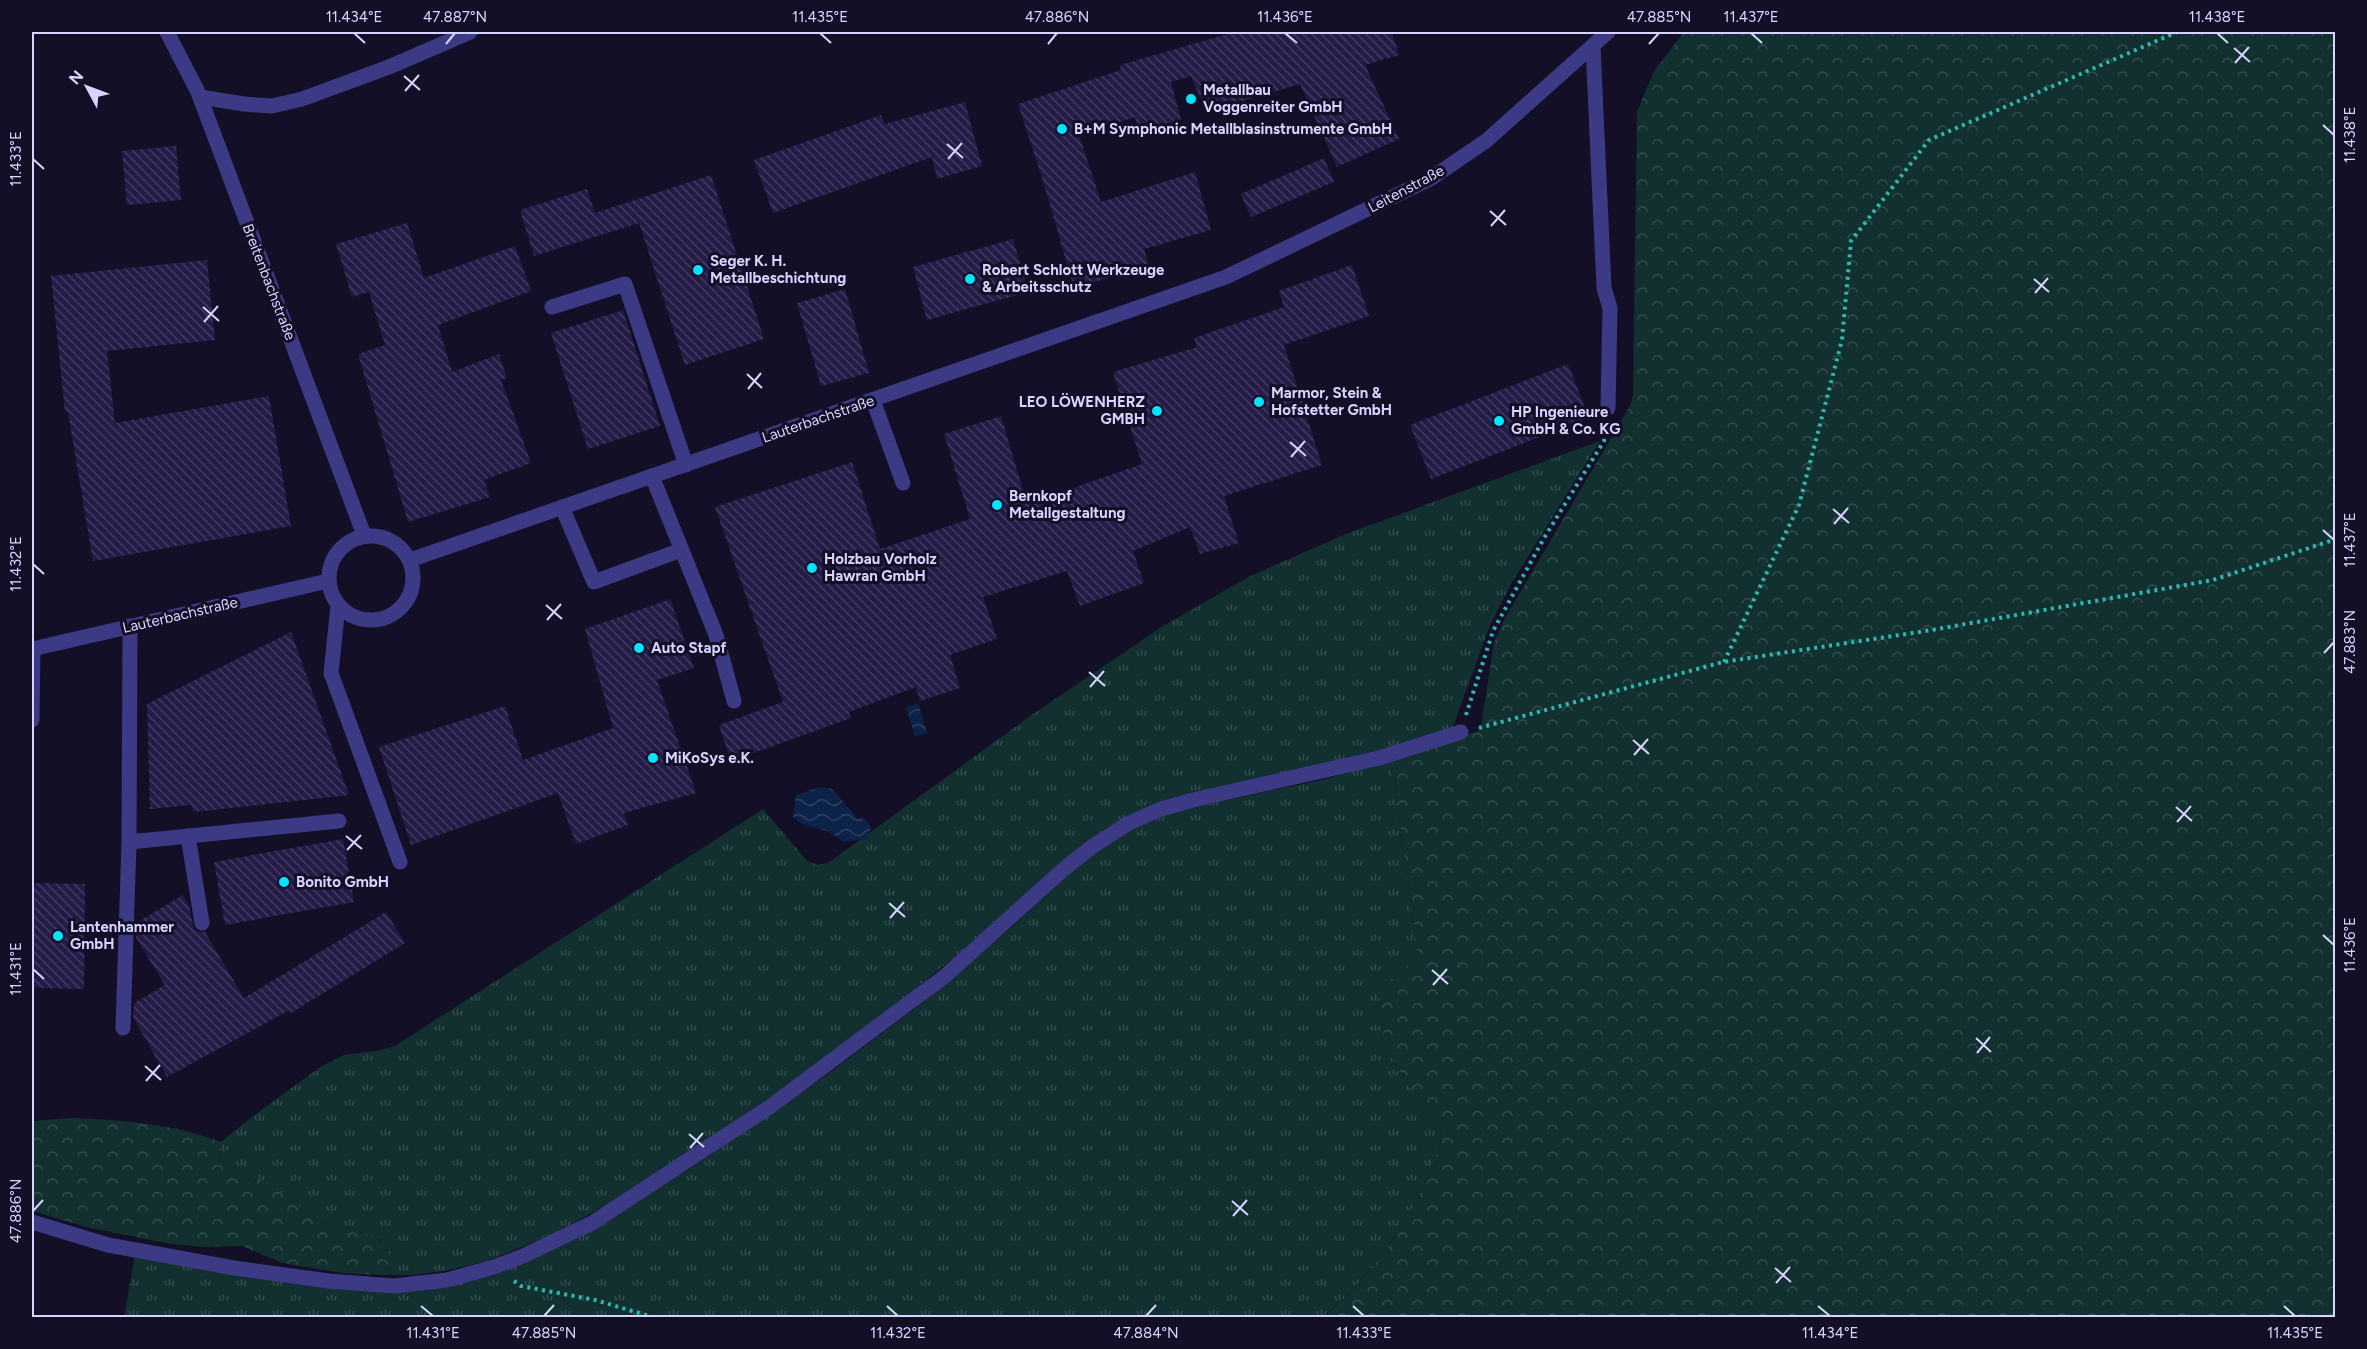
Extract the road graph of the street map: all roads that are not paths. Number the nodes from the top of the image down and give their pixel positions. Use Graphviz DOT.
graph roads {
  1 [pos="167,32"];
  2 [pos="470,32"];
  3 [pos="1608,32"];
  4 [pos="1593,46"];
  5 [pos="200,97"];
  6 [pos="1226,277"];
  7 [pos="552,307"];
  8 [pos="873,400"];
  9 [pos="1608,408"];
  10 [pos="686,465"];
  11 [pos="652,476"];
  12 [pos="903,483"];
  13 [pos="562,507"];
  14 [pos="364,536"];
  15 [pos="681,550"];
  16 [pos="410,560"];
  17 [pos="328,580"];
  18 [pos="339,606"];
  19 [pos="130,626"];
  20 [pos="32,649"];
  21 [pos="734,701"];
  22 [pos="32,720"];
  23 [pos="1461,732"];
  24 [pos="339,821"];
  25 [pos="188,836"];
  26 [pos="129,842"];
  27 [pos="399,862"];
  28 [pos="202,923"];
  29 [pos="123,1028"];
  30 [pos="32,1222"];
  1 -- 5 [label="street, Breitenbachstraße"];
  2 -- 5 [label="street"];
  3 -- 4 [label="street, Leitenstraße"];
  4 -- 6 [label="street, Leitenstraße"];
  4 -- 9 [label="street"];
  5 -- 14 [label="street, Breitenbachstraße"];
  6 -- 8 [label="street, Lauterbachstraße"];
  7 -- 10 [label="street"];
  8 -- 10 [label="street, Lauterbachstraße"];
  8 -- 12 [label="street"];
  10 -- 11 [label="street, Lauterbachstraße"];
  11 -- 13 [label="street, Lauterbachstraße"];
  11 -- 15 [label="street"];
  13 -- 15 [label="street"];
  13 -- 16 [label="street, Lauterbachstraße"];
  14 -- 16 [label="street"];
  14 -- 17 [label="street"];
  15 -- 21 [label="street"];
  16 -- 18 [label="street"];
  17 -- 18 [label="street"];
  17 -- 19 [label="street, Lauterbachstraße"];
  18 -- 27 [label="street"];
  19 -- 20 [label="street, Lauterbachstraße"];
  19 -- 26 [label="street"];
  20 -- 22 [label="street"];
  23 -- 30 [label="street"];
  24 -- 25 [label="street"];
  25 -- 26 [label="street"];
  25 -- 28 [label="street"];
  26 -- 29 [label="street"];
}
